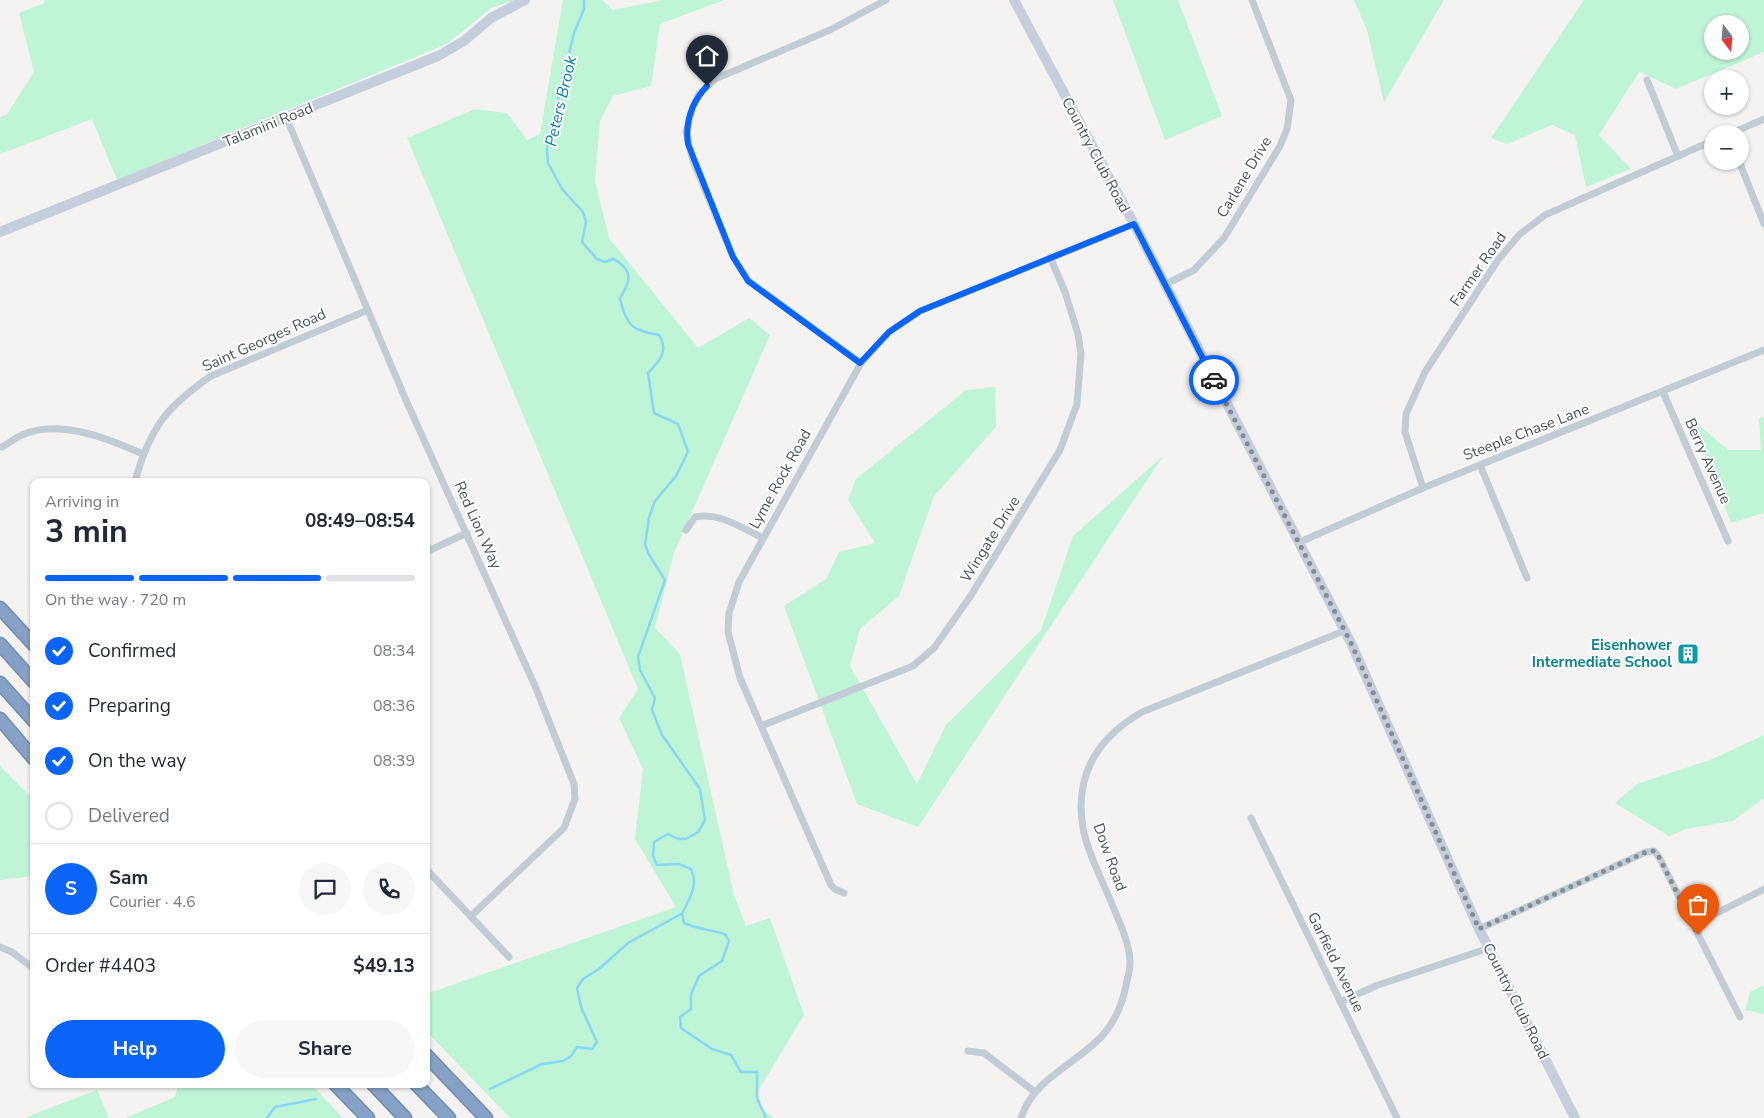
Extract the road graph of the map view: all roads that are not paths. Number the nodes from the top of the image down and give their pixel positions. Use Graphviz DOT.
graph roads {
  1 [pos="525,0"];
  2 [pos="886,0"];
  3 [pos="1014,0"];
  4 [pos="1252,0"];
  5 [pos="1647,80"];
  6 [pos="286,117"];
  7 [pos="1764,119"];
  8 [pos="1749,126"];
  9 [pos="1704,145"];
  10 [pos="1678,156"];
  11 [pos="1743,170"];
  12 [pos="1134,224"];
  13 [pos="1764,224"];
  14 [pos="0,232"];
  15 [pos="1050,258"];
  16 [pos="1164,285"];
  17 [pos="368,310"];
  18 [pos="1764,350"];
  19 [pos="860,363"];
  20 [pos="1663,392"];
  21 [pos="2,447"];
  22 [pos="143,454"];
  23 [pos="1480,465"];
  24 [pos="136,478"];
  25 [pos="1423,488"];
  26 [pos="686,530"];
  27 [pos="466,533"];
  28 [pos="763,538"];
  29 [pos="1728,541"];
  30 [pos="1300,542"];
  31 [pos="430,550"];
  32 [pos="1527,578"];
  33 [pos="0,608"];
  34 [pos="1344,630"];
  35 [pos="30,641"];
  36 [pos="0,644"];
  37 [pos="30,678"];
  38 [pos="0,683"];
  39 [pos="0,715"];
  40 [pos="30,717"];
  41 [pos="0,719"];
  42 [pos="761,726"];
  43 [pos="30,742"];
  44 [pos="30,754"];
  45 [pos="1251,818"];
  46 [pos="430,873"];
  47 [pos="1764,889"];
  48 [pos="844,893"];
  49 [pos="471,916"];
  50 [pos="1693,925"];
  51 [pos="1479,929"];
  52 [pos="0,947"];
  53 [pos="1489,948"];
  54 [pos="509,957"];
  55 [pos="30,966"];
  56 [pos="1340,1002"];
  57 [pos="1740,1017"];
  58 [pos="968,1051"];
  59 [pos="430,1059"];
  60 [pos="339,1088"];
  61 [pos="377,1088"];
  62 [pos="420,1088"];
  63 [pos="1035,1092"];
  64 [pos="368,1118"];
  65 [pos="405,1118"];
  66 [pos="449,1118"];
  67 [pos="486,1118"];
  68 [pos="1021,1118"];
  69 [pos="1398,1118"];
  70 [pos="1575,1118"];
  1 -- 6 [label="street, Talamini Road"];
  2 -- 19 [label="street"];
  3 -- 12 [label="street, Country Club Road"];
  4 -- 16 [label="street, Carlene Drive"];
  5 -- 10 [label="street"];
  6 -- 14 [label="street, Talamini Road"];
  6 -- 17 [label="street, Red Lion Way"];
  7 -- 8 [label="street"];
  9 -- 10 [label="street, Farmer Road"];
  10 -- 25 [label="street, Farmer Road"];
  11 -- 13 [label="street"];
  12 -- 15 [label="street, Lyme Rock Road"];
  12 -- 16 [label="street, Country Club Road"];
  15 -- 19 [label="street, Lyme Rock Road"];
  15 -- 42 [label="street, Wingate Drive"];
  16 -- 30 [label="street, Country Club Road"];
  17 -- 22 [label="street, Saint Georges Road"];
  17 -- 27 [label="street, Red Lion Way"];
  18 -- 20 [label="street, Steeple Chase Lane"];
  19 -- 28 [label="street, Lyme Rock Road"];
  20 -- 23 [label="street, Steeple Chase Lane"];
  20 -- 29 [label="street, Berry Avenue"];
  21 -- 22 [label="street"];
  22 -- 24 [label="street, Saint Georges Road"];
  23 -- 25 [label="street, Steeple Chase Lane"];
  23 -- 32 [label="street"];
  25 -- 30 [label="street, Steeple Chase Lane"];
  26 -- 28 [label="street"];
  27 -- 31 [label="street"];
  27 -- 49 [label="street, Red Lion Way"];
  28 -- 42 [label="street, Lyme Rock Road"];
  30 -- 34 [label="street, Country Club Road"];
  33 -- 35 [label="highway"];
  34 -- 51 [label="street, Country Club Road"];
  34 -- 63 [label="street, Dow Road"];
  36 -- 37 [label="highway"];
  38 -- 40 [label="highway"];
  39 -- 43 [label="highway"];
  41 -- 44 [label="highway"];
  42 -- 48 [label="street, Lyme Rock Road"];
  45 -- 56 [label="street, Garfield Avenue"];
  46 -- 49 [label="street"];
  47 -- 50 [label="street"];
  49 -- 54 [label="street"];
  50 -- 51 [label="street"];
  50 -- 57 [label="street"];
  51 -- 53 [label="street, Country Club Road"];
  52 -- 55 [label="street"];
  53 -- 56 [label="street"];
  53 -- 70 [label="street, Country Club Road"];
  56 -- 69 [label="street, Garfield Avenue"];
  58 -- 63 [label="street"];
  59 -- 67 [label="highway"];
  60 -- 64 [label="highway"];
  61 -- 65 [label="highway"];
  62 -- 66 [label="highway"];
  63 -- 68 [label="street, Dow Road"];
}
